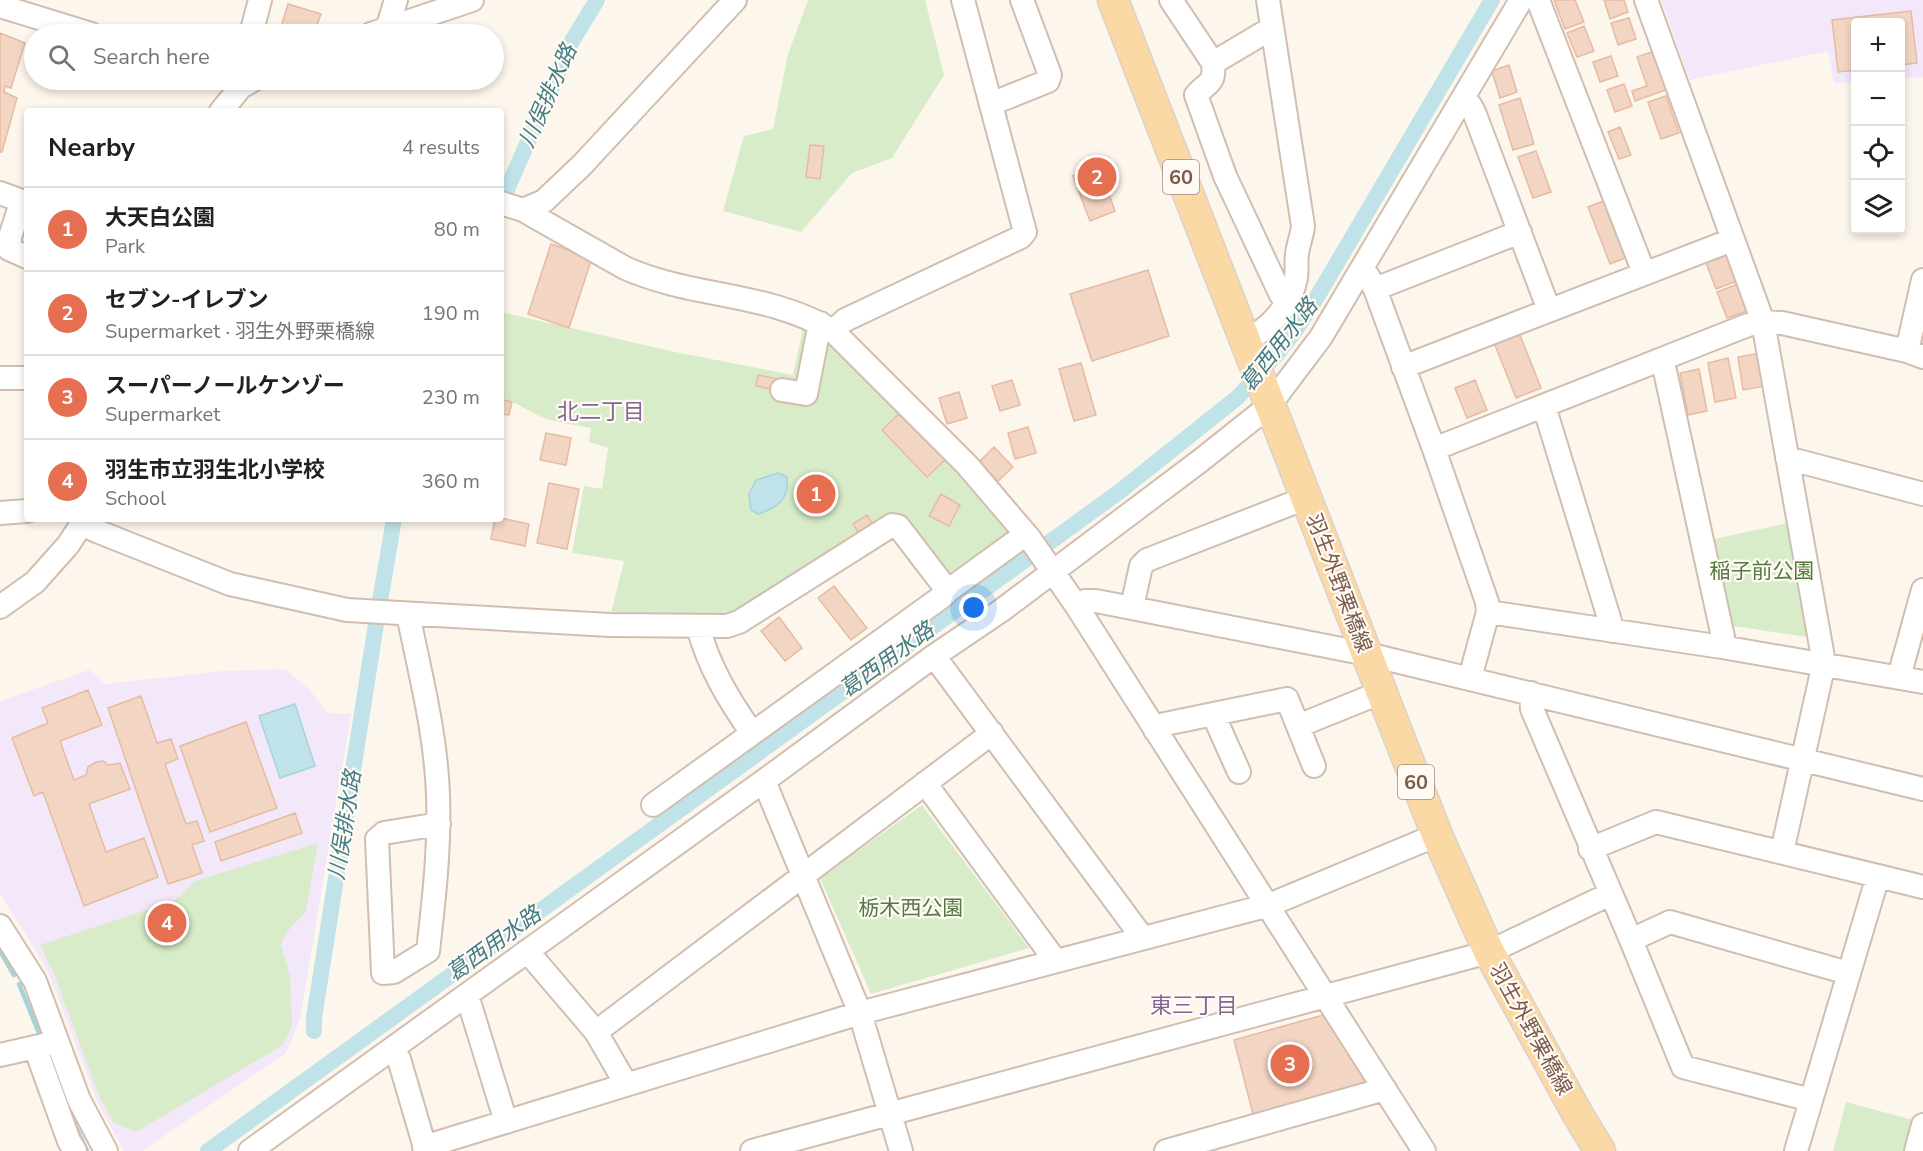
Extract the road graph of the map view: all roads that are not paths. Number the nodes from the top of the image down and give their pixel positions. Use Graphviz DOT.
graph roads {
  1 [pos="260,0"];
  2 [pos="396,0"];
  3 [pos="472,0"];
  4 [pos="735,0"];
  5 [pos="963,0"];
  6 [pos="1022,0"];
  7 [pos="1113,0"];
  8 [pos="1171,0"];
  9 [pos="1268,0"];
  10 [pos="1521,0"];
  11 [pos="1538,0"];
  12 [pos="1646,0"];
  13 [pos="0,6"];
  14 [pos="58,24"];
  15 [pos="254,24"];
  16 [pos="383,24"];
  17 [pos="402,24"];
  18 [pos="1272,28"];
  19 [pos="1213,63"];
  20 [pos="234,90"];
  21 [pos="1463,99"];
  22 [pos="990,104"];
  23 [pos="223,108"];
  24 [pos="0,193"];
  25 [pos="512,206"];
  26 [pos="1520,232"];
  27 [pos="1732,240"];
  28 [pos="24,256"];
  29 [pos="1361,272"];
  30 [pos="1644,273"];
  31 [pos="1923,280"];
  32 [pos="1375,289"];
  33 [pos="1288,300"];
  34 [pos="1549,310"];
  35 [pos="1763,322"];
  36 [pos="826,327"];
  37 [pos="1247,347"];
  38 [pos="1915,354"];
  39 [pos="1661,360"];
  40 [pos="1403,368"];
  41 [pos="0,378"];
  42 [pos="24,378"];
  43 [pos="782,390"];
  44 [pos="1268,401"];
  45 [pos="1544,406"];
  46 [pos="1434,449"];
  47 [pos="1787,458"];
  48 [pos="1923,494"];
  49 [pos="1306,498"];
  50 [pos="24,511"];
  51 [pos="0,513"];
  52 [pos="83,522"];
  53 [pos="86,522"];
  54 [pos="1028,536"];
  55 [pos="1051,568"];
  56 [pos="949,590"];
  57 [pos="1923,590"];
  58 [pos="1076,605"];
  59 [pos="0,607"];
  60 [pos="1132,607"];
  61 [pos="1488,612"];
  62 [pos="408,614"];
  63 [pos="698,626"];
  64 [pos="1613,631"];
  65 [pos="1722,647"];
  66 [pos="1367,654"];
  67 [pos="934,656"];
  68 [pos="1824,663"];
  69 [pos="1899,677"];
  70 [pos="1470,678"];
  71 [pos="1923,682"];
  72 [pos="1382,692"];
  73 [pos="1531,693"];
  74 [pos="1215,714"];
  75 [pos="1298,726"];
  76 [pos="1155,730"];
  77 [pos="752,733"];
  78 [pos="992,733"];
  79 [pos="1802,759"];
  80 [pos="1314,766"];
  81 [pos="1239,772"];
  82 [pos="764,781"];
  83 [pos="925,783"];
  84 [pos="1923,789"];
  85 [pos="653,805"];
  86 [pos="439,824"];
  87 [pos="1437,834"];
  88 [pos="1590,849"];
  89 [pos="1782,852"];
  90 [pos="803,874"];
  91 [pos="1878,876"];
  92 [pos="1923,887"];
  93 [pos="1610,894"];
  94 [pos="1269,905"];
  95 [pos="0,926"];
  96 [pos="1142,937"];
  97 [pos="1631,940"];
  98 [pos="527,951"];
  99 [pos="1489,952"];
  100 [pos="1055,960"];
  101 [pos="1848,973"];
  102 [pos="467,995"];
  103 [pos="1327,997"];
  104 [pos="860,1013"];
  105 [pos="596,1032"];
  106 [pos="46,1045"];
  107 [pos="393,1048"];
  108 [pos="0,1055"];
  109 [pos="626,1084"];
  110 [pos="1385,1089"];
  111 [pos="1811,1100"];
  112 [pos="890,1113"];
  113 [pos="506,1122"];
  114 [pos="1923,1125"];
  115 [pos="425,1149"];
  116 [pos="75,1151"];
  117 [pos="106,1151"];
  118 [pos="250,1151"];
  119 [pos="752,1151"];
  120 [pos="901,1151"];
  121 [pos="1166,1151"];
  122 [pos="1424,1151"];
  123 [pos="1600,1151"];
  124 [pos="1796,1151"];
  125 [pos="1916,1151"];
  1 -- 15 [label="street"];
  2 -- 16 [label="street"];
  3 -- 17 [label="street"];
  4 -- 25 [label="street"];
  5 -- 22 [label="street"];
  6 -- 22 [label="street"];
  7 -- 37 [label="main road, 羽生外野栗橋線 / 60"];
  8 -- 19 [label="street"];
  9 -- 18 [label="street"];
  10 -- 21 [label="street"];
  11 -- 30 [label="street"];
  12 -- 27 [label="street"];
  13 -- 14 [label="street"];
  18 -- 19 [label="street"];
  18 -- 33 [label="street"];
  19 -- 33 [label="street"];
  20 -- 23 [label="street"];
  21 -- 26 [label="street"];
  21 -- 29 [label="street"];
  22 -- 36 [label="street"];
  24 -- 28 [label="street"];
  25 -- 36 [label="street"];
  26 -- 32 [label="street"];
  26 -- 34 [label="street"];
  27 -- 30 [label="street"];
  27 -- 35 [label="street"];
  29 -- 32 [label="street"];
  29 -- 44 [label="street"];
  30 -- 34 [label="street"];
  31 -- 38 [label="street"];
  32 -- 40 [label="street"];
  33 -- 37 [label="street"];
  34 -- 40 [label="street"];
  35 -- 38 [label="street"];
  35 -- 39 [label="street"];
  35 -- 47 [label="street"];
  36 -- 43 [label="street"];
  36 -- 54 [label="street"];
  37 -- 44 [label="main road, 羽生外野栗橋線 / 60"];
  39 -- 45 [label="street"];
  39 -- 65 [label="street"];
  40 -- 46 [label="street"];
  41 -- 42 [label="street"];
  44 -- 49 [label="main road, 羽生外野栗橋線 / 60"];
  44 -- 55 [label="street"];
  45 -- 46 [label="street"];
  45 -- 64 [label="street"];
  46 -- 61 [label="street"];
  47 -- 48 [label="street"];
  47 -- 68 [label="street"];
  49 -- 60 [label="street"];
  49 -- 66 [label="main road, 羽生外野栗橋線 / 60"];
  50 -- 51 [label="street"];
  52 -- 59 [label="street"];
  53 -- 62 [label="street"];
  54 -- 55 [label="street"];
  54 -- 56 [label="street"];
  55 -- 58 [label="street"];
  55 -- 67 [label="street"];
  56 -- 63 [label="street"];
  56 -- 77 [label="street"];
  57 -- 69 [label="street"];
  58 -- 60 [label="street"];
  58 -- 76 [label="street"];
  60 -- 66 [label="street"];
  61 -- 64 [label="street"];
  61 -- 70 [label="street"];
  62 -- 63 [label="street"];
  62 -- 86 [label="street"];
  63 -- 77 [label="street"];
  64 -- 65 [label="street"];
  65 -- 68 [label="street"];
  66 -- 70 [label="street"];
  66 -- 72 [label="main road, 羽生外野栗橋線 / 60"];
  67 -- 78 [label="street"];
  67 -- 82 [label="street"];
  68 -- 69 [label="street"];
  68 -- 79 [label="street"];
  69 -- 71 [label="street"];
  70 -- 73 [label="street"];
  72 -- 75 [label="street"];
  72 -- 87 [label="main road, 羽生外野栗橋線 / 60"];
  73 -- 79 [label="street"];
  73 -- 88 [label="street"];
  74 -- 75 [label="street"];
  74 -- 76 [label="street"];
  74 -- 81 [label="street"];
  75 -- 80 [label="street"];
  76 -- 94 [label="street"];
  77 -- 85 [label="street"];
  78 -- 83 [label="street"];
  78 -- 96 [label="street"];
  79 -- 84 [label="street"];
  79 -- 89 [label="street"];
  82 -- 90 [label="street"];
  82 -- 98 [label="street"];
  83 -- 90 [label="street"];
  83 -- 100 [label="street"];
  86 -- 86 [label="street"];
  87 -- 94 [label="street"];
  87 -- 99 [label="main road, 羽生外野栗橋線 / 60"];
  88 -- 89 [label="street"];
  88 -- 93 [label="street"];
  89 -- 91 [label="street"];
  90 -- 104 [label="street"];
  90 -- 105 [label="street"];
  91 -- 92 [label="street"];
  91 -- 101 [label="street"];
  93 -- 97 [label="street"];
  93 -- 99 [label="street"];
  94 -- 96 [label="street"];
  94 -- 103 [label="street"];
  95 -- 106 [label="street"];
  96 -- 100 [label="street"];
  97 -- 101 [label="street"];
  97 -- 111 [label="street"];
  98 -- 102 [label="street"];
  98 -- 105 [label="street"];
  99 -- 103 [label="street"];
  99 -- 123 [label="main road, 羽生外野栗橋線 / 60"];
  100 -- 104 [label="street"];
  101 -- 111 [label="street"];
  102 -- 107 [label="street"];
  102 -- 113 [label="street"];
  103 -- 110 [label="street"];
  103 -- 112 [label="street"];
  104 -- 109 [label="street"];
  104 -- 112 [label="street"];
  105 -- 109 [label="street"];
  106 -- 108 [label="street"];
  106 -- 116 [label="street"];
  106 -- 117 [label="street"];
  107 -- 115 [label="street"];
  107 -- 118 [label="street"];
  109 -- 113 [label="street"];
  110 -- 121 [label="street"];
  110 -- 122 [label="street"];
  111 -- 124 [label="street"];
  112 -- 119 [label="street"];
  112 -- 120 [label="street"];
  113 -- 115 [label="street"];
  114 -- 125 [label="street"];
}
